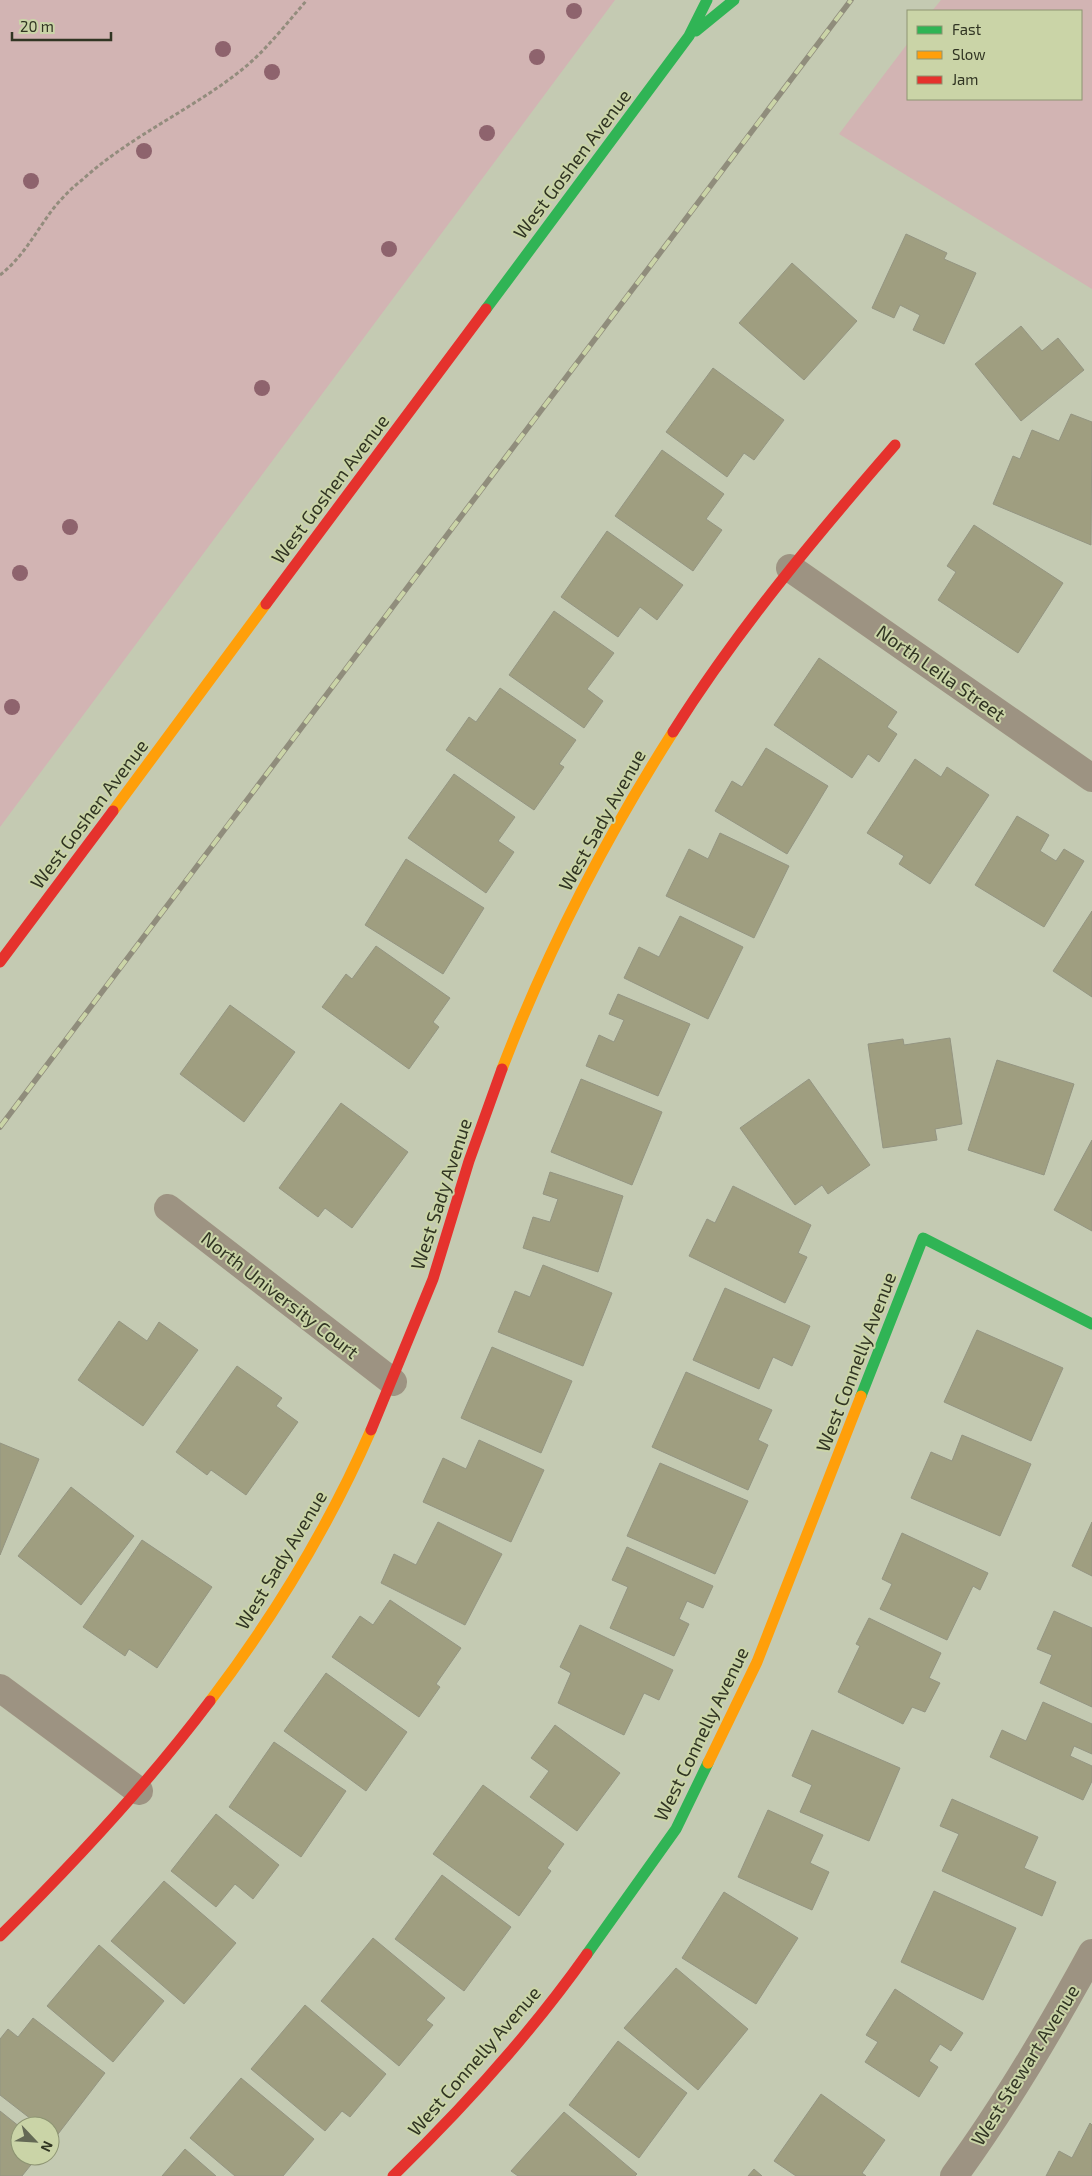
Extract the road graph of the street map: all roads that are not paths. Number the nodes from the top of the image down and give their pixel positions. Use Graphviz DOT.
graph roads {
  1 [pos="707,0"];
  2 [pos="734,0"];
  3 [pos="689,36"];
  4 [pos="894,445"];
  5 [pos="790,568"];
  6 [pos="1092,778"];
  7 [pos="0,962"];
  8 [pos="168,1208"];
  9 [pos="1092,1324"];
  10 [pos="393,1382"];
  11 [pos="0,1688"];
  12 [pos="138,1791"];
  13 [pos="0,1936"];
  14 [pos="1092,1953"];
  15 [pos="393,2176"];
  16 [pos="954,2176"];
  1 -- 3 [label="street, West Goshen Avenue"];
  2 -- 3 [label="street, West Goshen Avenue"];
  3 -- 7 [label="street, West Goshen Avenue"];
  4 -- 5 [label="street, West Sady Avenue"];
  5 -- 6 [label="street, North Leila Street"];
  5 -- 10 [label="street, West Sady Avenue"];
  8 -- 10 [label="street, North University Court"];
  9 -- 15 [label="street, West Connelly Avenue"];
  10 -- 12 [label="street, West Sady Avenue"];
  11 -- 12 [label="street"];
  12 -- 13 [label="street, West Sady Avenue"];
  14 -- 16 [label="street, West Stewart Avenue"];
}
